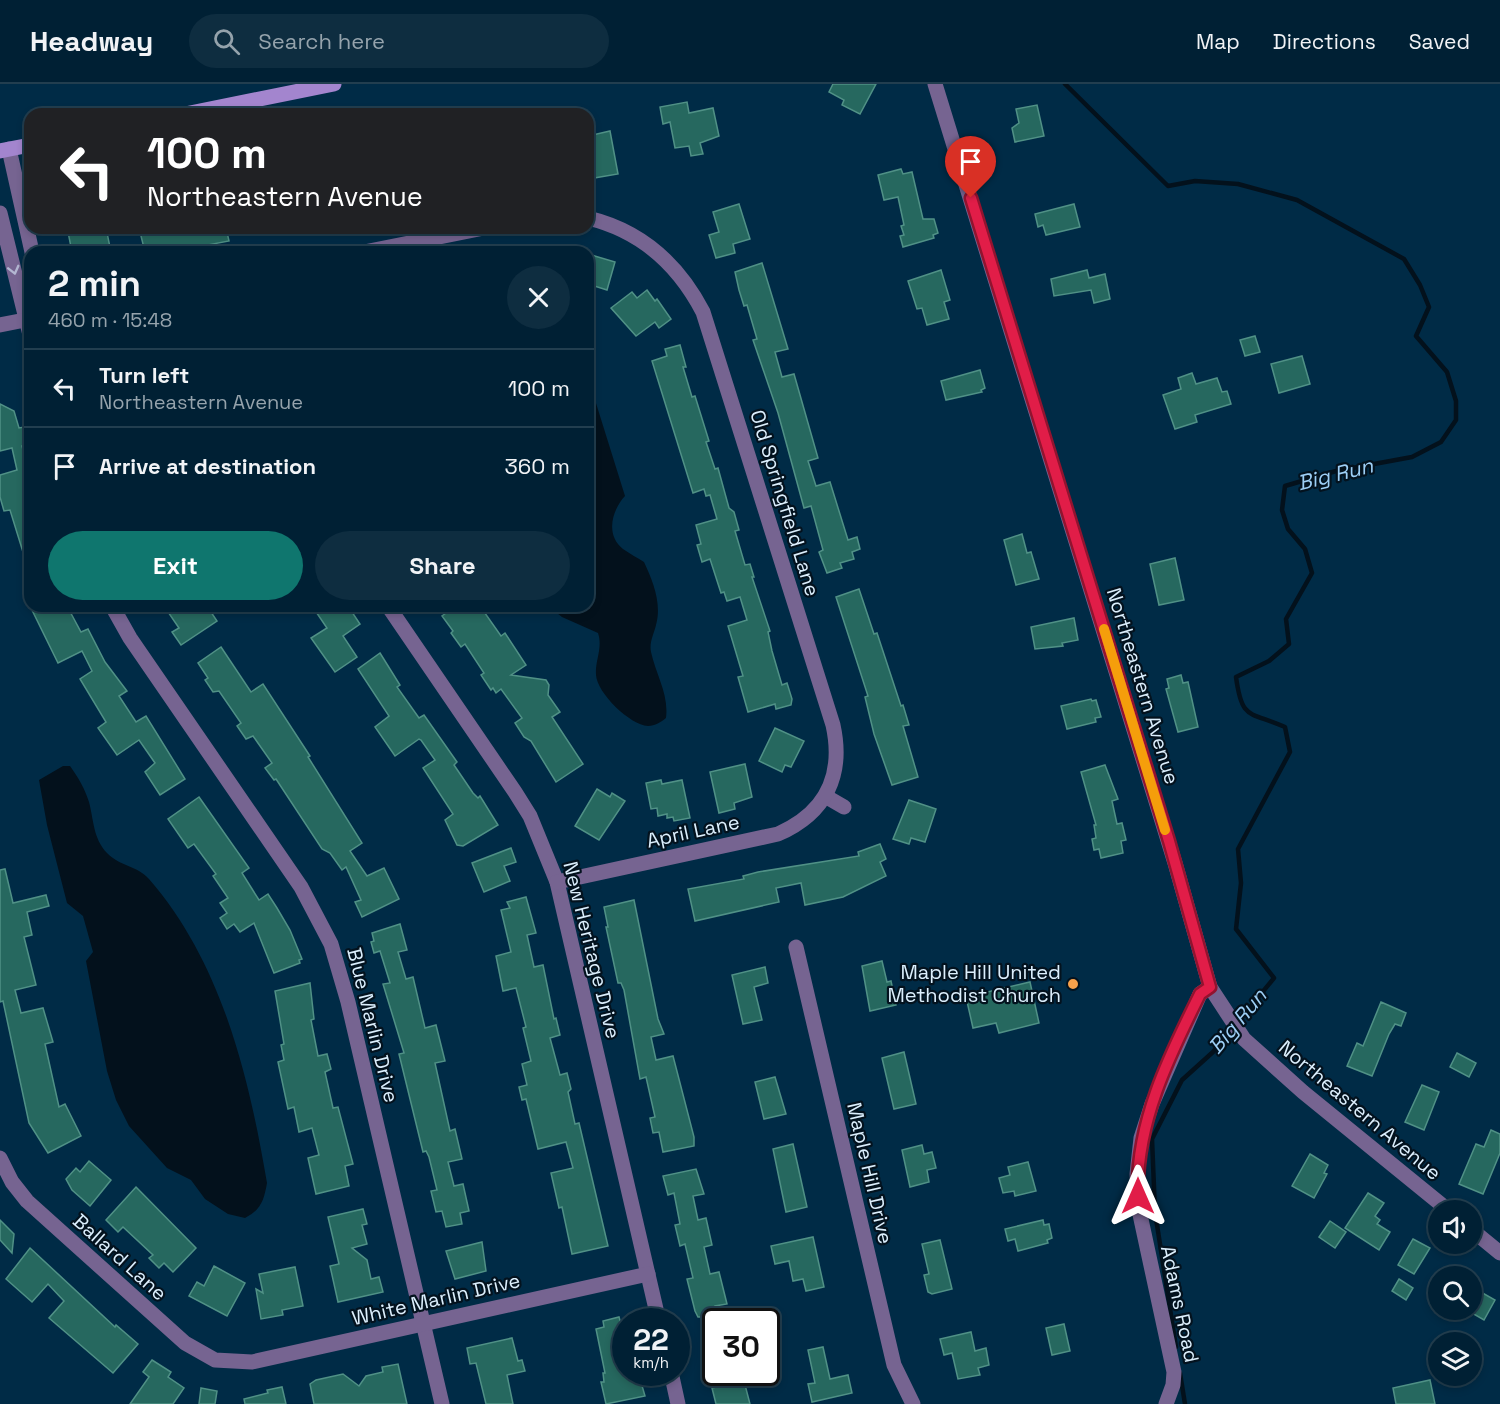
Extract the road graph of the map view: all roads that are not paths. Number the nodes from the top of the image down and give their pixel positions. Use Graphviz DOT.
graph roads {
  1 [pos="334,84"];
  2 [pos="935,84"];
  3 [pos="215,108"];
  4 [pos="24,146"];
  5 [pos="4,150"];
  6 [pos="0,213"];
  7 [pos="24,220"];
  8 [pos="594,220"];
  9 [pos="454,234"];
  10 [pos="394,246"];
  11 [pos="24,304"];
  12 [pos="24,320"];
  13 [pos="0,325"];
  14 [pos="115,612"];
  15 [pos="392,612"];
  16 [pos="825,796"];
  17 [pos="844,807"];
  18 [pos="557,882"];
  19 [pos="796,947"];
  20 [pos="1210,987"];
  21 [pos="0,1158"];
  22 [pos="1436,1200"];
  23 [pos="1482,1238"];
  24 [pos="1500,1253"];
  25 [pos="648,1274"];
  26 [pos="656,1308"];
  27 [pos="423,1322"];
  28 [pos="233,1363"];
  29 [pos="674,1386"];
  30 [pos="1168,1400"];
  31 [pos="442,1404"];
  32 [pos="678,1404"];
  33 [pos="913,1404"];
  1 -- 3 [label="main road"];
  2 -- 20 [label="street, Northeastern Avenue"];
  4 -- 5 [label="main road"];
  5 -- 7 [label="street"];
  6 -- 11 [label="street, one-way"];
  8 -- 16 [label="street, Old Springfield Lane"];
  9 -- 10 [label="street"];
  12 -- 13 [label="street"];
  14 -- 27 [label="street, Blue Marlin Drive"];
  15 -- 18 [label="street, New Heritage Drive"];
  16 -- 17 [label="street"];
  16 -- 18 [label="street, April Lane"];
  18 -- 25 [label="street, New Heritage Drive"];
  19 -- 33 [label="street, Maple Hill Drive"];
  20 -- 22 [label="street, Northeastern Avenue"];
  20 -- 30 [label="street, Adams Road"];
  21 -- 28 [label="street, Ballard Lane"];
  23 -- 24 [label="street"];
  25 -- 26 [label="street, New Heritage Drive"];
  25 -- 27 [label="street, White Marlin Drive"];
  27 -- 28 [label="street, White Marlin Drive"];
  27 -- 31 [label="street, Blue Marlin Drive"];
  29 -- 32 [label="street"];
}
